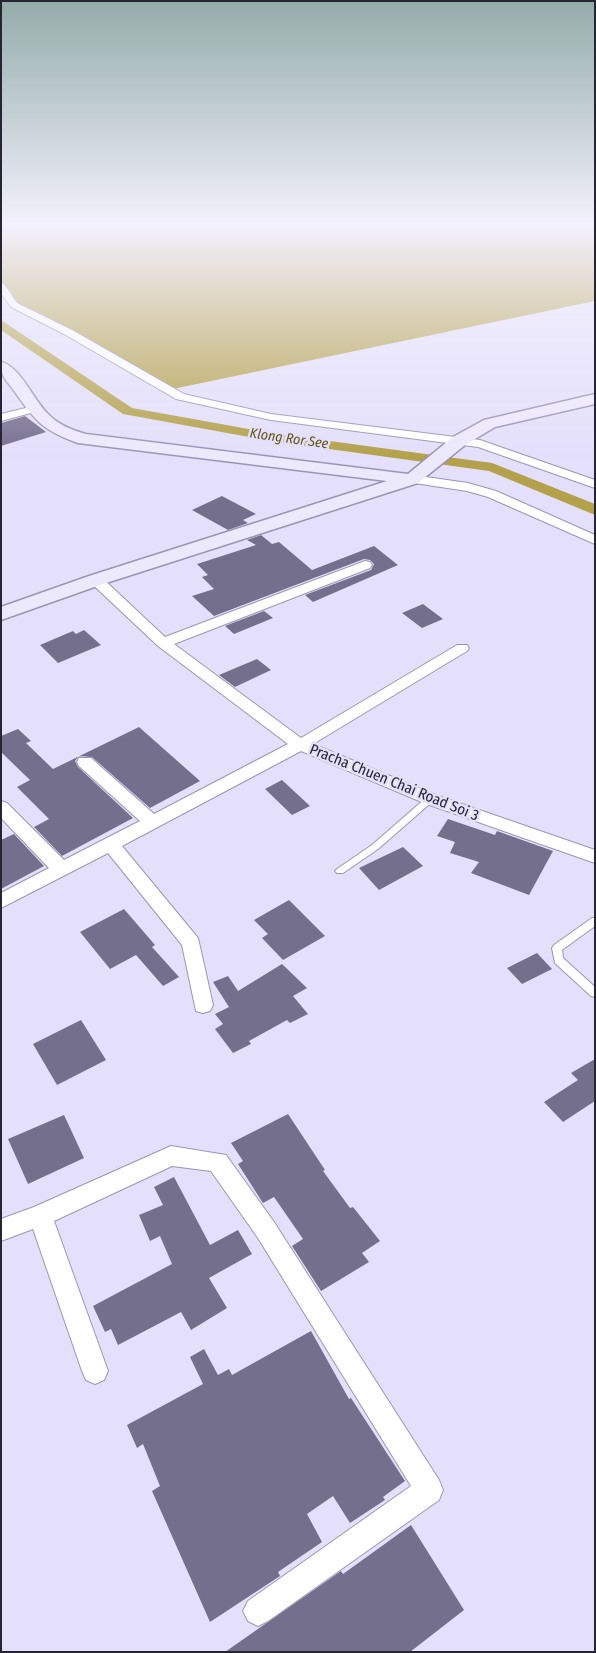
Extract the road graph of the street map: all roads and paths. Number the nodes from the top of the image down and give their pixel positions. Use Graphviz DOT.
graph roads {
  1 [pos="13,303"];
  2 [pos="1,366"];
  3 [pos="595,398"];
  4 [pos="34,409"];
  5 [pos="1,418"];
  6 [pos="457,443"];
  7 [pos="416,476"];
  8 [pos="595,484"];
  9 [pos="595,540"];
  10 [pos="365,565"];
  11 [pos="96,580"];
  12 [pos="1,614"];
  13 [pos="164,643"];
  14 [pos="462,648"];
  15 [pos="300,745"];
  16 [pos="85,762"];
  17 [pos="430,799"];
  18 [pos="1,807"];
  19 [pos="152,822"];
  20 [pos="111,845"];
  21 [pos="595,857"];
  22 [pos="62,870"];
  23 [pos="340,871"];
  24 [pos="1,901"];
  25 [pos="595,921"];
  26 [pos="595,993"];
  27 [pos="203,1005"];
  28 [pos="40,1216"];
  29 [pos="1,1230"];
  30 [pos="95,1371"];
  31 [pos="258,1610"];
  1 -- 6 [label="street"];
  2 -- 4 [label="street"];
  3 -- 6 [label="street"];
  4 -- 5 [label="street"];
  4 -- 7 [label="street"];
  6 -- 7 [label="street"];
  6 -- 8 [label="street"];
  7 -- 9 [label="street"];
  7 -- 11 [label="street"];
  10 -- 13 [label="street"];
  11 -- 12 [label="street"];
  11 -- 13 [label="street, Pracha Chuen Chai Road Soi 3"];
  13 -- 15 [label="street, Pracha Chuen Chai Road Soi 3"];
  14 -- 15 [label="street"];
  15 -- 17 [label="street, Pracha Chuen Chai Road Soi 3"];
  15 -- 19 [label="street"];
  16 -- 19 [label="street"];
  17 -- 21 [label="street, Pracha Chuen Chai Road Soi 3"];
  17 -- 23 [label="lane"];
  18 -- 22 [label="street"];
  19 -- 20 [label="street"];
  20 -- 22 [label="street"];
  20 -- 27 [label="street"];
  22 -- 24 [label="street"];
  25 -- 26 [label="lane"];
  28 -- 29 [label="street"];
  28 -- 30 [label="street"];
  28 -- 31 [label="street"];
}
